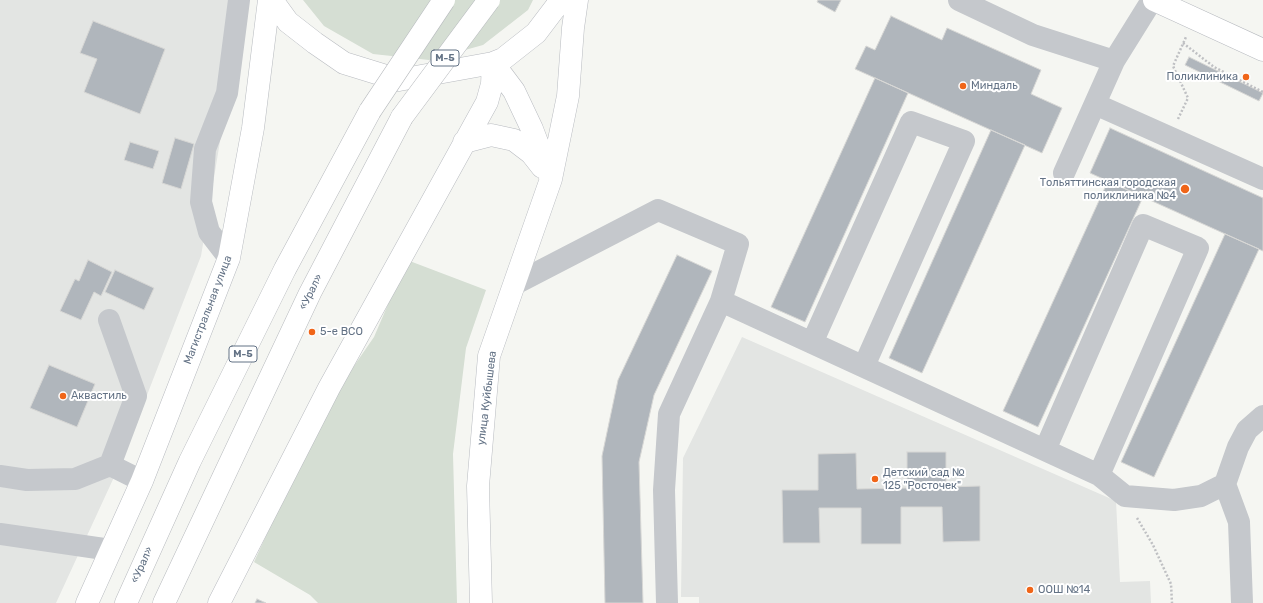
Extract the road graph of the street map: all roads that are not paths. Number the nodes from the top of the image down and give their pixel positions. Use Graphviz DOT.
graph roads {
  1 [pos="239,0"];
  2 [pos="269,0"];
  3 [pos="272,0"];
  4 [pos="444,0"];
  5 [pos="489,0"];
  6 [pos="561,0"];
  7 [pos="577,0"];
  8 [pos="959,0"];
  9 [pos="1153,0"];
  10 [pos="1263,50"];
  11 [pos="1114,61"];
  12 [pos="493,63"];
  13 [pos="1095,104"];
  14 [pos="464,142"];
  15 [pos="1064,173"];
  16 [pos="551,179"];
  17 [pos="1263,179"];
  18 [pos="229,258"];
  19 [pos="515,284"];
  20 [pos="722,301"];
  21 [pos="109,320"];
  22 [pos="812,343"];
  23 [pos="864,366"];
  24 [pos="1263,416"];
  25 [pos="1045,450"];
  26 [pos="110,465"];
  27 [pos="1099,475"];
  28 [pos="0,476"];
  29 [pos="142,481"];
  30 [pos="1225,484"];
  31 [pos="0,534"];
  32 [pos="111,550"];
  33 [pos="87,603"];
  34 [pos="126,603"];
  35 [pos="164,603"];
  36 [pos="219,603"];
  37 [pos="481,603"];
  38 [pos="667,603"];
  39 [pos="1242,603"];
  1 -- 18 [label="lane"];
  2 -- 18 [label="main road, Магистральная улица"];
  3 -- 12 [label="main road"];
  4 -- 34 [label="main road, «Урал» / М-5, bridge"];
  5 -- 35 [label="main road, «Урал» / М-5, bridge"];
  6 -- 12 [label="main road"];
  7 -- 16 [label="main road, улица Куйбышева"];
  8 -- 11 [label="lane"];
  9 -- 10 [label="main road"];
  9 -- 11 [label="lane"];
  11 -- 13 [label="lane"];
  12 -- 14 [label="main road"];
  12 -- 16 [label="main road"];
  13 -- 15 [label="lane"];
  13 -- 17 [label="lane"];
  14 -- 16 [label="main road"];
  14 -- 36 [label="main road"];
  16 -- 19 [label="main road, улица Куйбышева"];
  18 -- 29 [label="main road, Магистральная улица"];
  19 -- 20 [label="lane"];
  19 -- 37 [label="main road, улица Куйбышева"];
  20 -- 22 [label="lane"];
  20 -- 38 [label="lane"];
  21 -- 26 [label="lane"];
  22 -- 23 [label="lane"];
  22 -- 23 [label="lane"];
  23 -- 25 [label="lane"];
  24 -- 30 [label="lane"];
  25 -- 27 [label="lane"];
  25 -- 27 [label="lane"];
  26 -- 28 [label="lane"];
  26 -- 29 [label="lane"];
  27 -- 30 [label="lane"];
  29 -- 32 [label="main road, Магистральная улица"];
  30 -- 39 [label="lane"];
  31 -- 32 [label="lane"];
  32 -- 33 [label="main road, Магистральная улица"];
}
